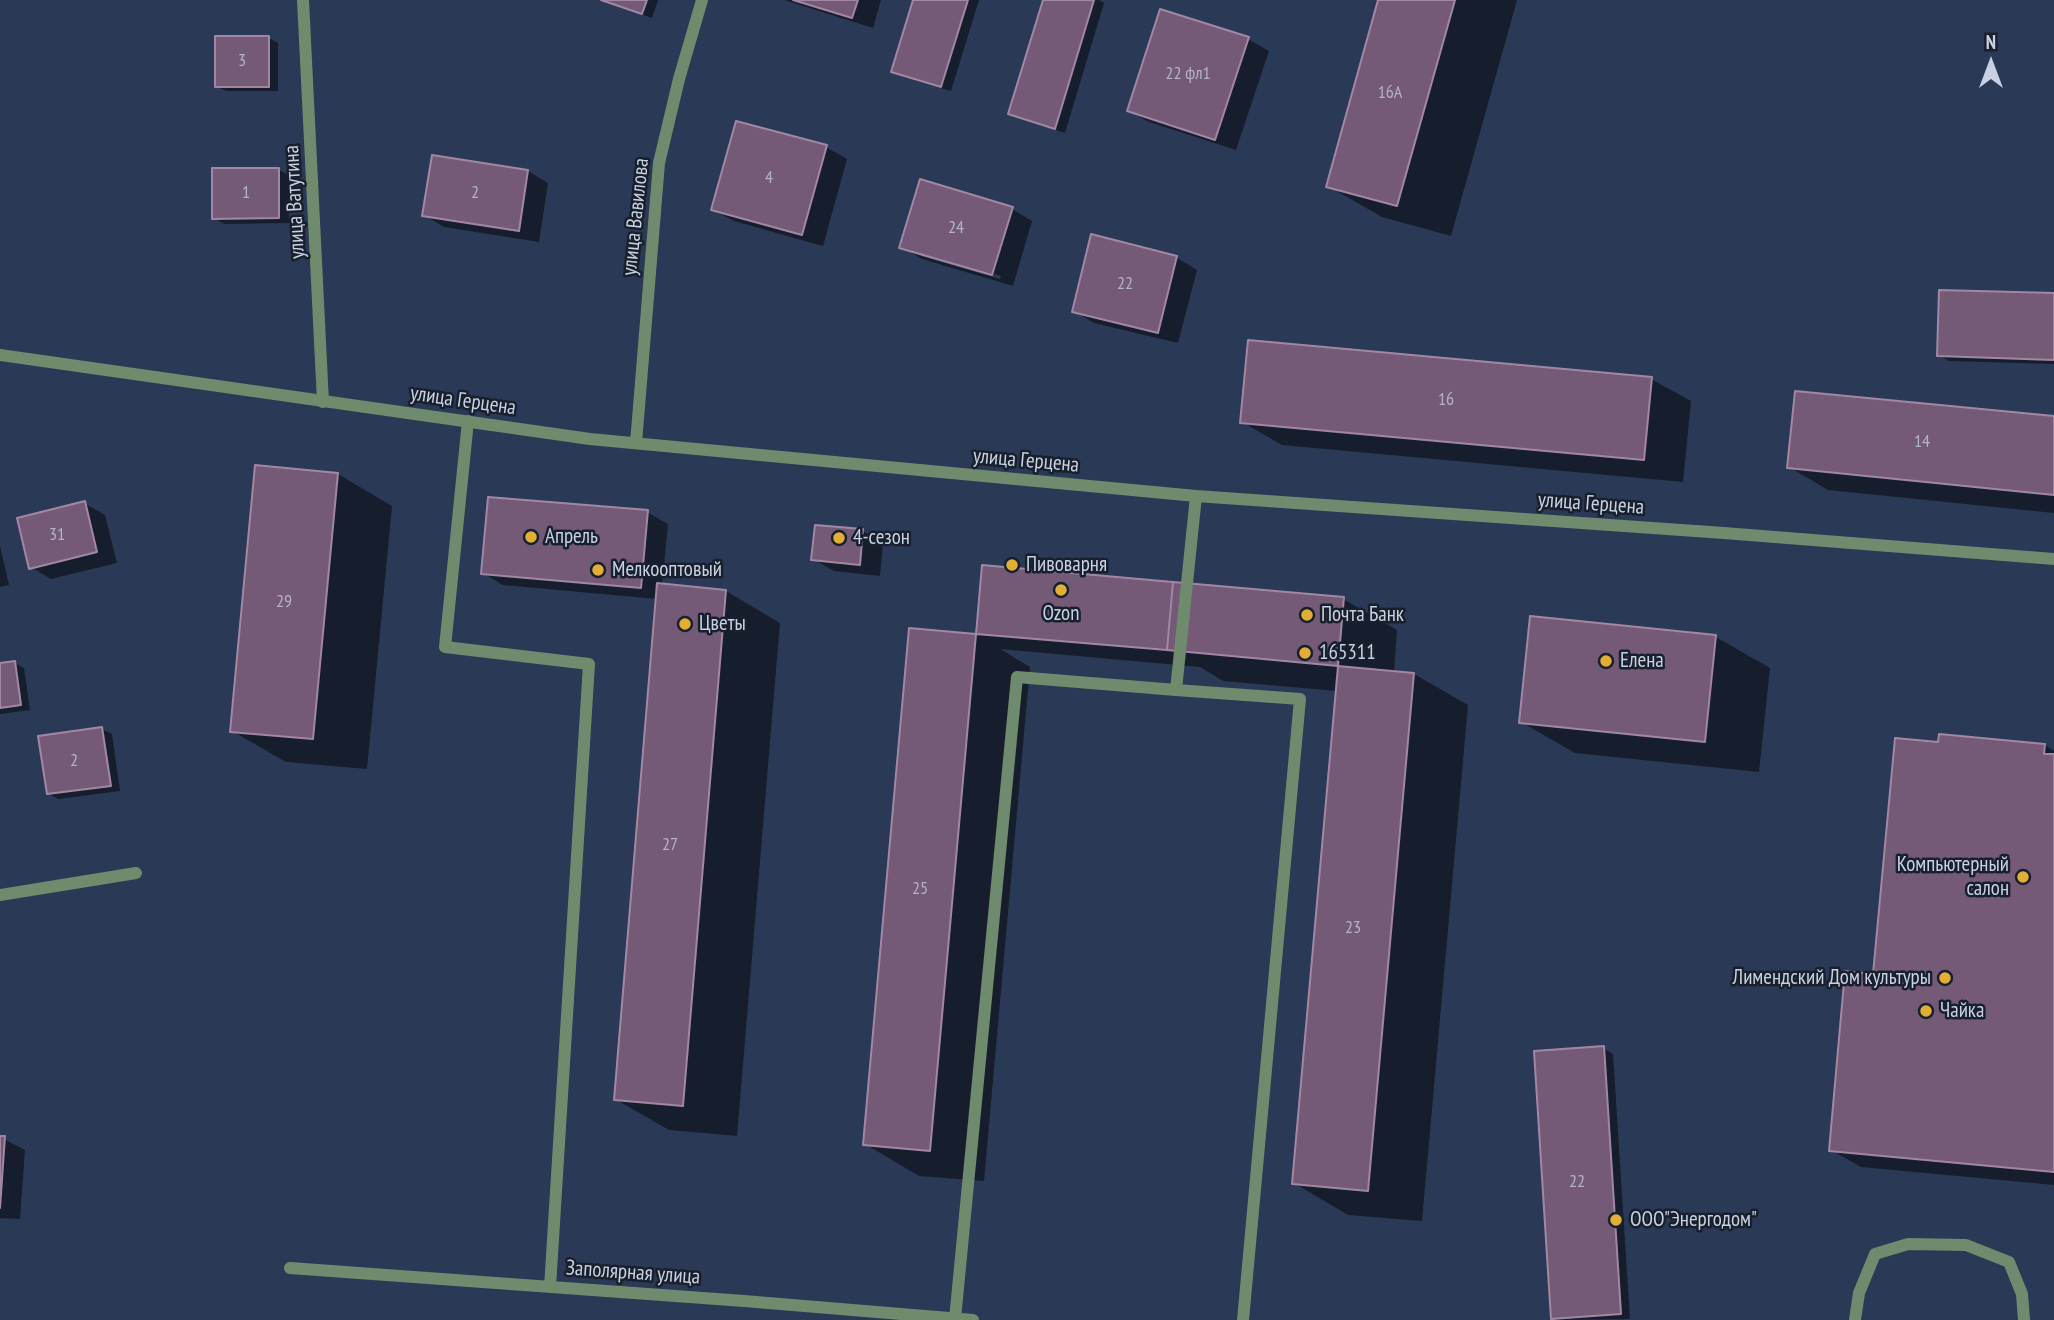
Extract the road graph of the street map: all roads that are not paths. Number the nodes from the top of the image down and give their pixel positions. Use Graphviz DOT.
graph roads {
  1 [pos="303,0"];
  2 [pos="702,0"];
  3 [pos="0,355"];
  4 [pos="323,402"];
  5 [pos="468,421"];
  6 [pos="636,443"];
  7 [pos="1196,496"];
  8 [pos="2054,559"];
  9 [pos="1177,691"];
  10 [pos="136,873"];
  11 [pos="0,895"];
  12 [pos="290,1268"];
  13 [pos="550,1287"];
  14 [pos="955,1318"];
  15 [pos="973,1320"];
  16 [pos="1243,1320"];
  17 [pos="1855,1320"];
  18 [pos="2024,1320"];
  1 -- 4 [label="street, улица Ватутина"];
  2 -- 6 [label="street, улица Вавилова"];
  3 -- 4 [label="street, улица Герцена"];
  4 -- 5 [label="street, улица Герцена"];
  5 -- 6 [label="street, улица Герцена"];
  5 -- 13 [label="street"];
  6 -- 7 [label="street, улица Герцена"];
  7 -- 8 [label="street, улица Герцена"];
  7 -- 9 [label="street"];
  9 -- 14 [label="street"];
  9 -- 16 [label="street"];
  10 -- 11 [label="street"];
  12 -- 13 [label="street, Заполярная улица"];
  13 -- 14 [label="street, Заполярная улица"];
  14 -- 15 [label="street, Заполярная улица"];
  17 -- 18 [label="street"];
}
